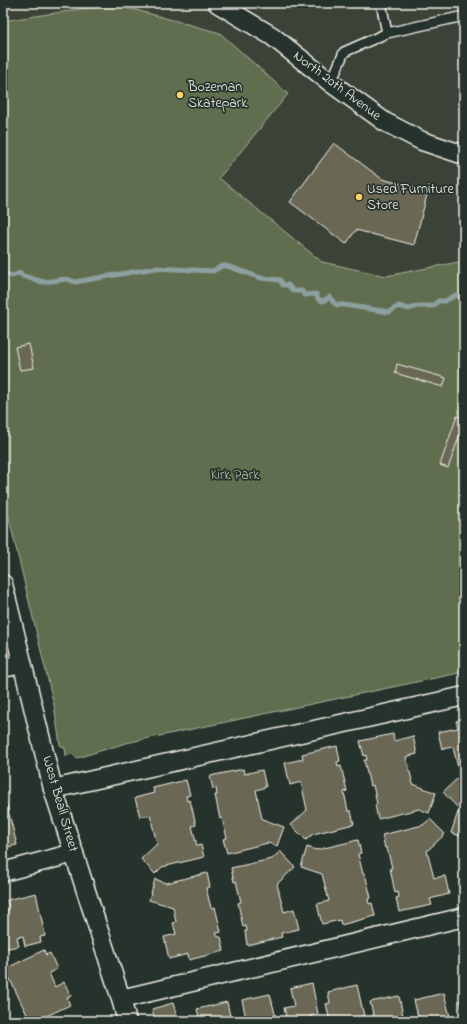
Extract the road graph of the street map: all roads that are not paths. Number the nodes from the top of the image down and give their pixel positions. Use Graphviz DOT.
graph roads {
  1 [pos="217,3"];
  2 [pos="381,3"];
  3 [pos="464,16"];
  4 [pos="387,33"];
  5 [pos="331,83"];
  6 [pos="464,155"];
  7 [pos="3,584"];
  8 [pos="22,664"];
  9 [pos="3,668"];
  10 [pos="464,696"];
  11 [pos="53,788"];
  12 [pos="74,853"];
  13 [pos="3,872"];
  14 [pos="464,917"];
  15 [pos="121,999"];
  16 [pos="127,1021"];
  1 -- 5 [label="street, North 20th Avenue"];
  2 -- 4 [label="lane"];
  3 -- 4 [label="lane"];
  4 -- 5 [label="lane"];
  5 -- 6 [label="street, North 20th Avenue"];
  7 -- 8 [label="street, West Beall Street"];
  8 -- 9 [label="street"];
  8 -- 11 [label="street, West Beall Street"];
  10 -- 11 [label="street"];
  11 -- 12 [label="street, West Beall Street"];
  12 -- 13 [label="street"];
  12 -- 15 [label="street, West Beall Street"];
  14 -- 15 [label="street"];
  15 -- 16 [label="street, West Beall Street"];
}
